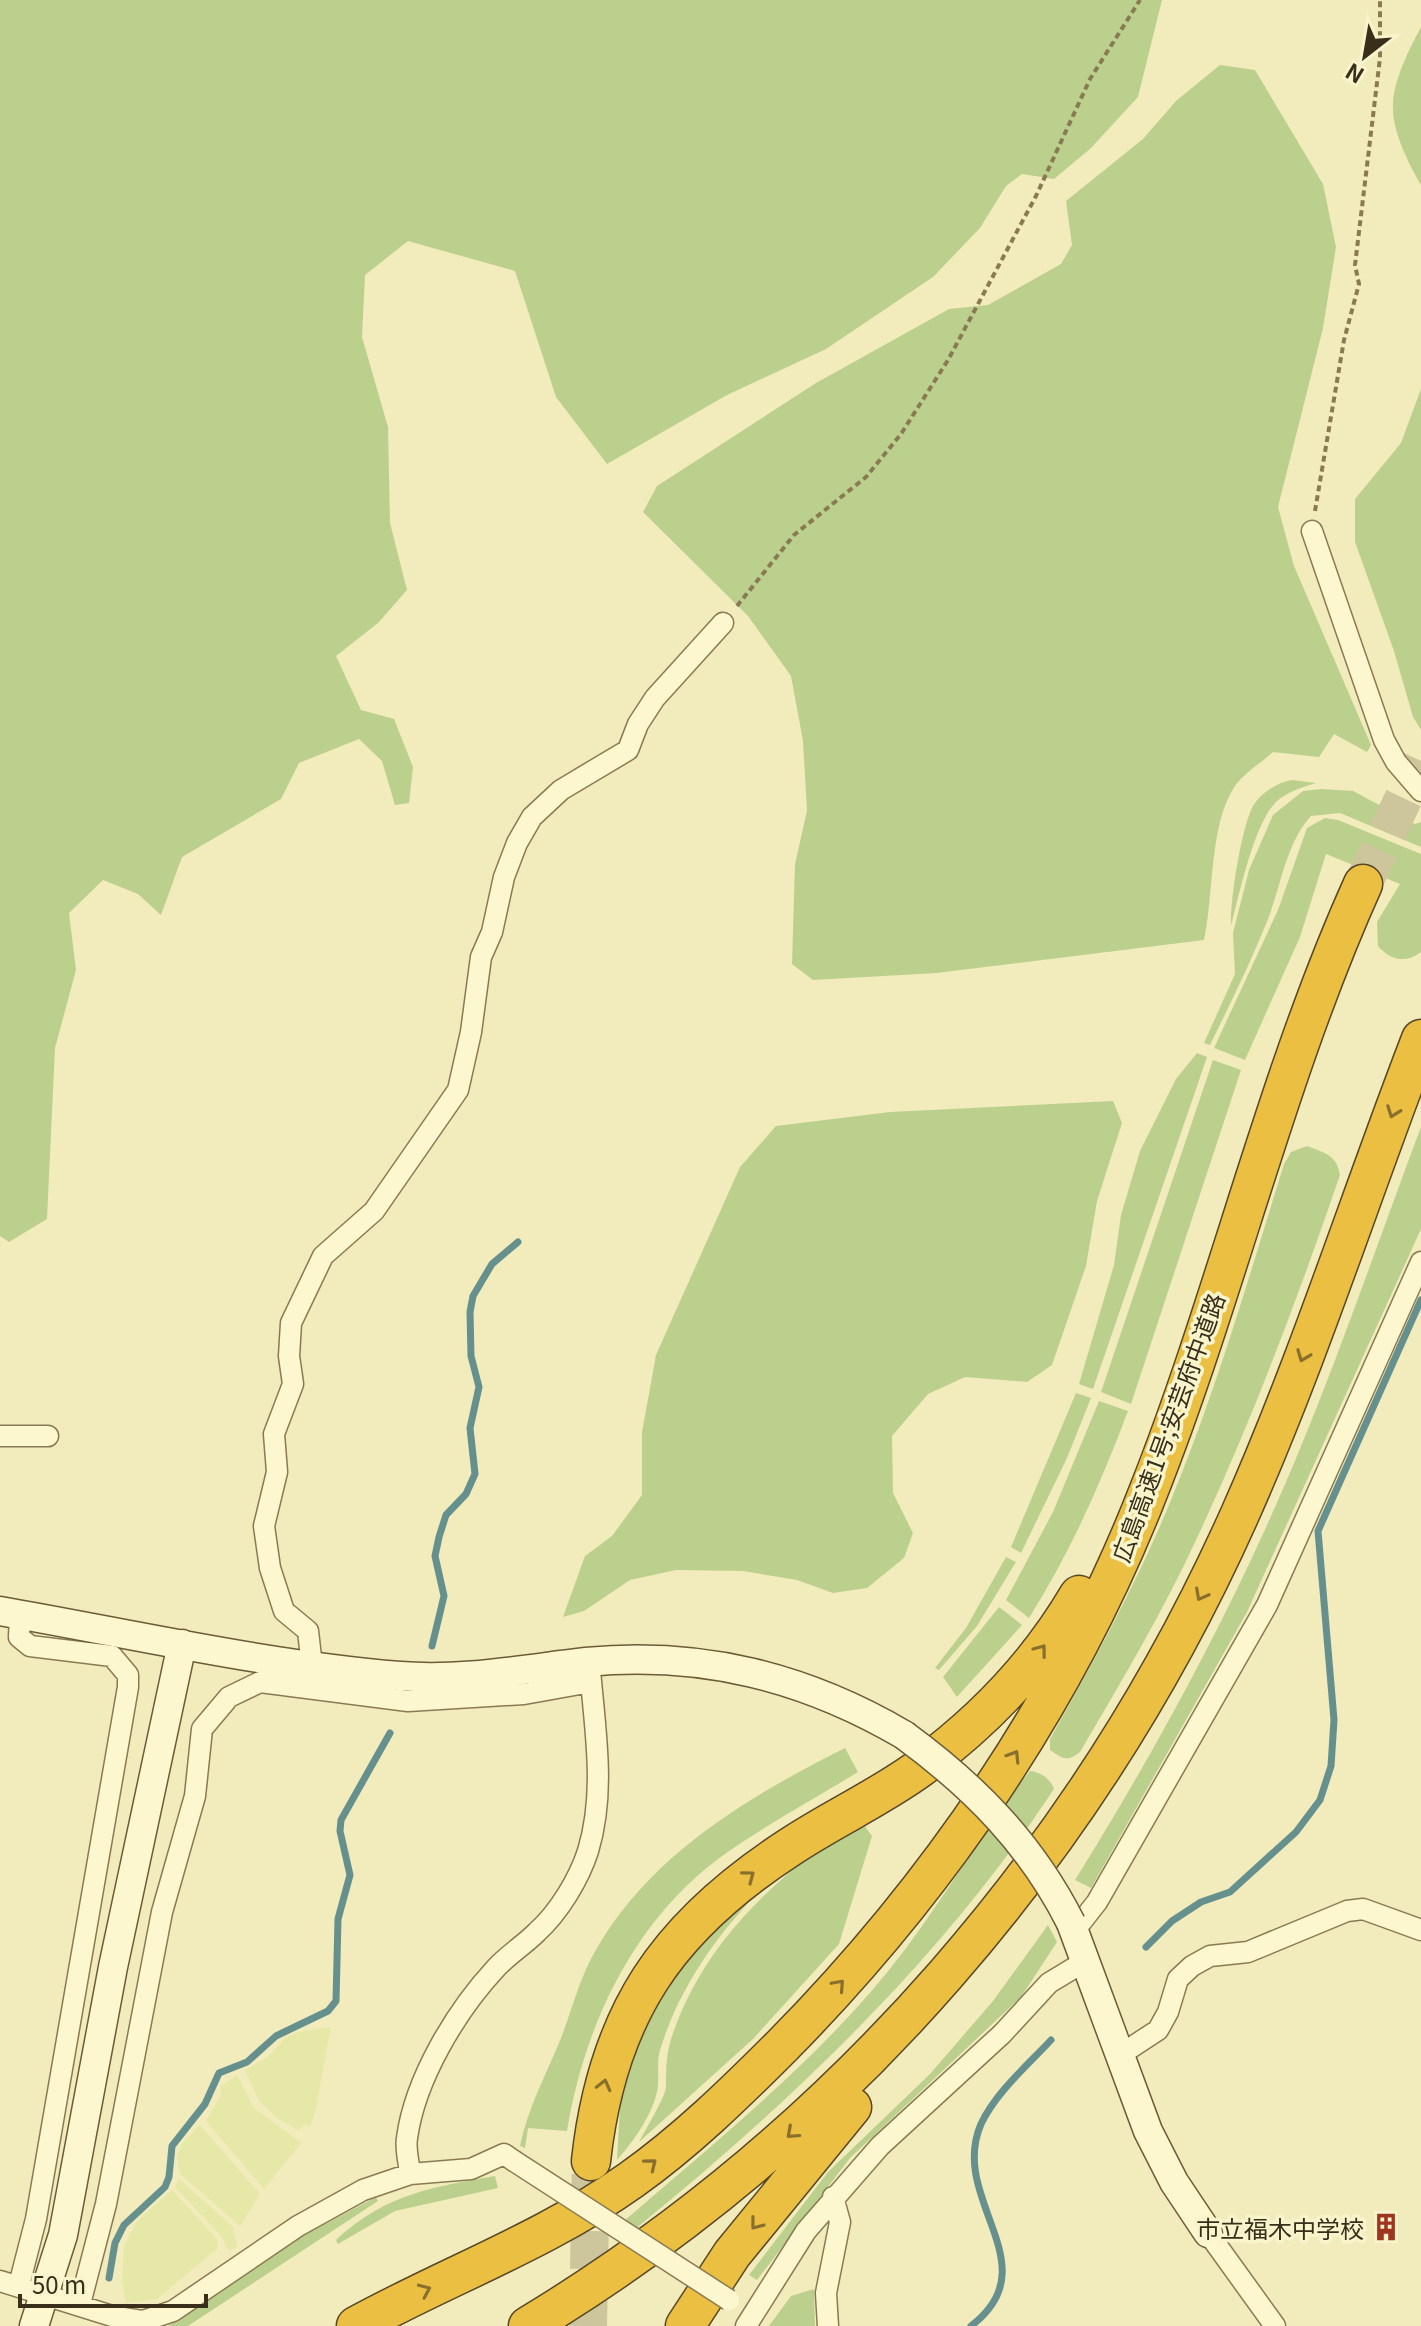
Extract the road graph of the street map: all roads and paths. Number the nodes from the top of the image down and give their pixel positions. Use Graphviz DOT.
graph roads {
  1 [pos="1140,0"];
  2 [pos="1380,0"];
  3 [pos="1312,531"];
  4 [pos="723,623"];
  5 [pos="1421,791"];
  6 [pos="1363,884"];
  7 [pos="1421,1039"];
  8 [pos="1254,1183"];
  9 [pos="1421,1262"];
  10 [pos="0,1436"];
  11 [pos="48,1436"];
  12 [pos="10,1613"];
  13 [pos="182,1644"];
  14 [pos="312,1666"];
  15 [pos="590,1672"];
  16 [pos="1091,1784"];
  17 [pos="1073,1926"];
  18 [pos="1421,1930"];
  19 [pos="1087,1960"];
  20 [pos="1120,2055"];
  21 [pos="591,2161"];
  22 [pos="410,2174"];
  23 [pos="833,2197"];
  24 [pos="1208,2233"];
  25 [pos="10,2283"];
  26 [pos="47,2293"];
  27 [pos="80,2304"];
  28 [pos="749,2320"];
  29 [pos="34,2326"];
  30 [pos="356,2326"];
  31 [pos="528,2326"];
  32 [pos="685,2326"];
  33 [pos="828,2326"];
  34 [pos="1275,2326"];
  1 -- 4 [label="path"];
  2 -- 3 [label="path"];
  3 -- 5 [label="street"];
  4 -- 14 [label="street"];
  6 -- 8 [label="highway, 広島高速1号;安芸府中道路"];
  7 -- 16 [label="highway, one-way"];
  21 -- 8 [label="highway, one-way"];
  30 -- 8 [label="highway, 広島高速1号;安芸府中道路, one-way"];
  9 -- 17 [label="street"];
  10 -- 11 [label="street"];
  12 -- 13 [label="street"];
  12 -- 25 [label="street"];
  13 -- 14 [label="street"];
  13 -- 26 [label="street"];
  14 -- 15 [label="street"];
  15 -- 17 [label="street, bridge"];
  15 -- 22 [label="street"];
  15 -- 27 [label="street"];
  16 -- 31 [label="highway, one-way"];
  16 -- 32 [label="highway, one-way"];
  17 -- 19 [label="street"];
  18 -- 20 [label="street"];
  19 -- 20 [label="street"];
  19 -- 23 [label="street"];
  20 -- 24 [label="street"];
  22 -- 27 [label="street"];
  22 -- 28 [label="street, bridge"];
  23 -- 28 [label="street"];
  23 -- 33 [label="street"];
  24 -- 34 [label="street"];
  25 -- 26 [label="street"];
  26 -- 27 [label="street"];
  26 -- 29 [label="street"];
}
